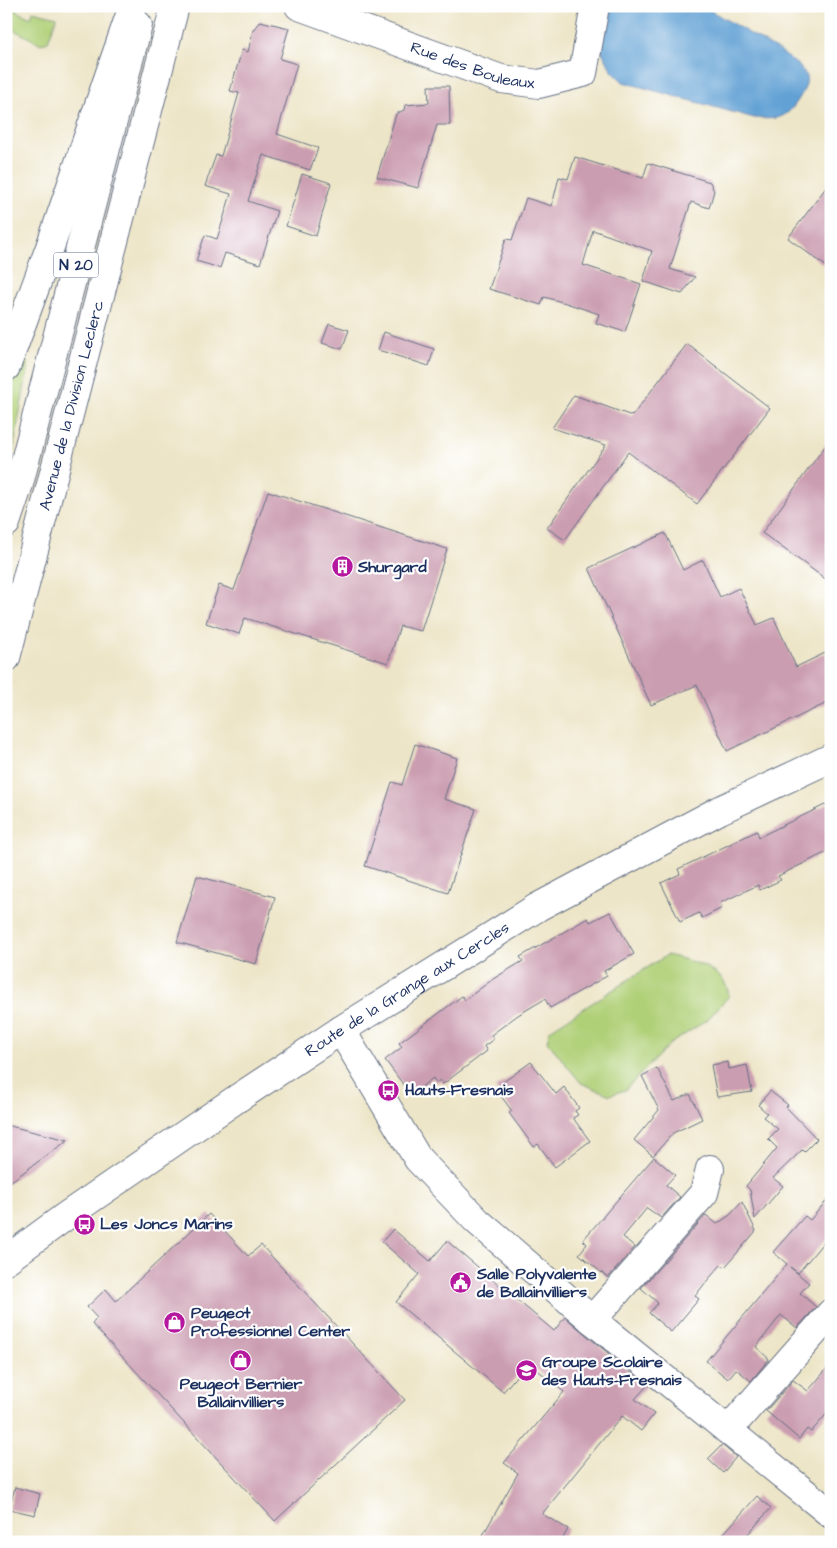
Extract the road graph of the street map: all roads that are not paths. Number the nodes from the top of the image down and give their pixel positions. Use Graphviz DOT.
graph roads {
  1 [pos="133,6"];
  2 [pos="143,6"];
  3 [pos="175,6"];
  4 [pos="299,6"];
  5 [pos="595,6"];
  6 [pos="6,367"];
  7 [pos="6,524"];
  8 [pos="6,658"];
  9 [pos="831,758"];
  10 [pos="341,1030"];
  11 [pos="710,1169"];
  12 [pos="6,1260"];
  13 [pos="831,1313"];
  14 [pos="592,1320"];
  15 [pos="728,1430"];
  16 [pos="831,1514"];
  1 -- 6 [label="main road"];
  2 -- 7 [label="main road, Avenue de la Division Leclerc / N 20"];
  3 -- 8 [label="main road, Avenue de la Division Leclerc / N 20"];
  4 -- 5 [label="main road, Rue des Bouleaux"];
  9 -- 10 [label="main road, Route de la Grange aux Cercles"];
  10 -- 12 [label="main road, Route de la Grange aux Cercles"];
  10 -- 14 [label="main road"];
  11 -- 14 [label="main road"];
  13 -- 15 [label="main road"];
  14 -- 15 [label="main road"];
  15 -- 16 [label="main road"];
}
